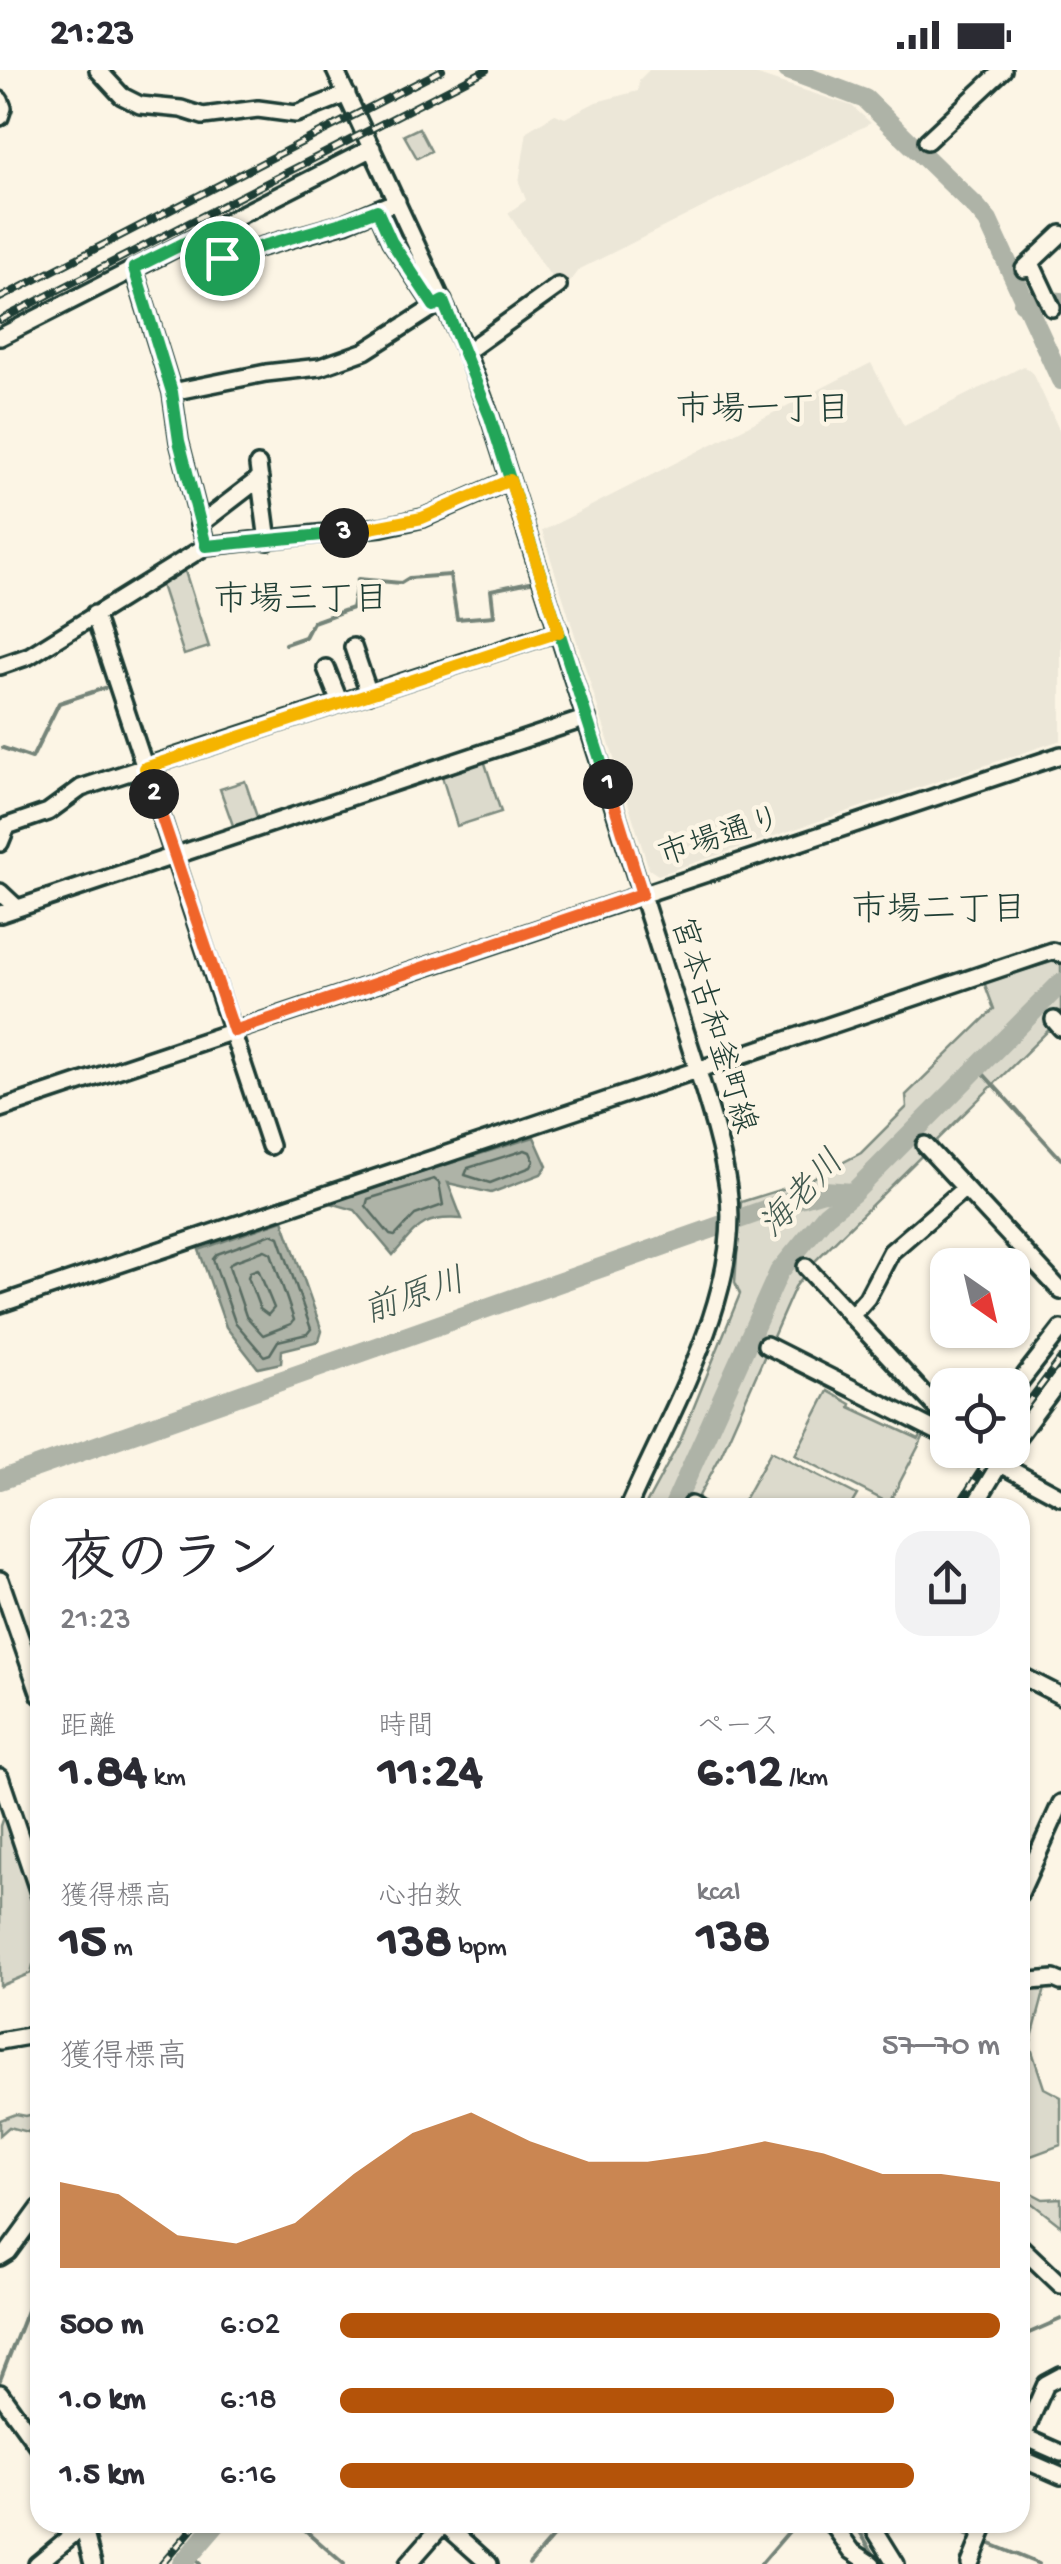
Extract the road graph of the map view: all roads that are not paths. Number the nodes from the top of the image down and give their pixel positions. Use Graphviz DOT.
graph roads {
  1 [pos="98,70"];
  2 [pos="335,70"];
  3 [pos="1003,70"];
  4 [pos="347,94"];
  5 [pos="0,100"];
  6 [pos="0,116"];
  7 [pos="927,141"];
  8 [pos="372,148"];
  9 [pos="397,201"];
  10 [pos="377,210"];
  11 [pos="211,230"];
  12 [pos="1061,234"];
  13 [pos="134,268"];
  14 [pos="558,286"];
  15 [pos="1049,303"];
  16 [pos="438,304"];
  17 [pos="0,338"];
  18 [pos="466,352"];
  19 [pos="172,392"];
  20 [pos="510,480"];
  21 [pos="198,525"];
  22 [pos="268,540"];
  23 [pos="206,546"];
  24 [pos="94,614"];
  25 [pos="559,632"];
  26 [pos="353,647"];
  27 [pos="0,666"];
  28 [pos="326,668"];
  29 [pos="368,694"];
  30 [pos="340,703"];
  31 [pos="586,718"];
  32 [pos="1061,754"];
  33 [pos="145,768"];
  34 [pos="0,843"];
  35 [pos="174,853"];
  36 [pos="0,892"];
  37 [pos="642,894"];
  38 [pos="17,908"];
  39 [pos="0,914"];
  40 [pos="1061,954"];
  41 [pos="234,1031"];
  42 [pos="697,1068"];
  43 [pos="0,1109"];
  44 [pos="925,1145"];
  45 [pos="270,1146"];
  46 [pos="965,1188"];
  47 [pos="806,1266"];
  48 [pos="1061,1291"];
  49 [pos="0,1304"];
  50 [pos="851,1316"];
  51 [pos="1061,1329"];
  52 [pos="766,1345"];
  53 [pos="1030,1369"];
  54 [pos="1061,1378"];
  55 [pos="930,1401"];
  56 [pos="1030,1420"];
  57 [pos="930,1427"];
  58 [pos="996,1468"];
  59 [pos="1006,1468"];
  60 [pos="1061,1496"];
  61 [pos="632,1498"];
  62 [pos="979,1498"];
  63 [pos="0,1580"];
  64 [pos="30,1666"];
  65 [pos="1030,1680"];
  66 [pos="1061,1696"];
  67 [pos="0,1778"];
  68 [pos="1061,1803"];
  69 [pos="1030,1864"];
  70 [pos="30,1866"];
  71 [pos="1030,1981"];
  72 [pos="1061,1982"];
  73 [pos="30,2036"];
  74 [pos="0,2041"];
  75 [pos="30,2222"];
  76 [pos="1030,2256"];
  77 [pos="0,2257"];
  78 [pos="1061,2285"];
  79 [pos="1061,2376"];
  80 [pos="0,2393"];
  81 [pos="1030,2419"];
  82 [pos="30,2434"];
  83 [pos="1030,2442"];
  84 [pos="1061,2453"];
  85 [pos="1030,2462"];
  86 [pos="1061,2476"];
  87 [pos="72,2533"];
  88 [pos="84,2533"];
  89 [pos="435,2533"];
  90 [pos="455,2533"];
  91 [pos="839,2533"];
  92 [pos="877,2533"];
  93 [pos="983,2533"];
  94 [pos="37,2564"];
  95 [pos="93,2564"];
  96 [pos="408,2564"];
  97 [pos="489,2564"];
  98 [pos="872,2564"];
  99 [pos="896,2564"];
  100 [pos="970,2564"];
  1 -- 4 [label="street"];
  2 -- 4 [label="street, 宮本古和釜町線"];
  3 -- 7 [label="street"];
  4 -- 8 [label="street, 宮本古和釜町線"];
  5 -- 6 [label="street"];
  8 -- 9 [label="street, 宮本古和釜町線"];
  8 -- 11 [label="street"];
  9 -- 10 [label="street"];
  9 -- 16 [label="street, 宮本古和釜町線"];
  10 -- 11 [label="street"];
  10 -- 16 [label="street"];
  11 -- 13 [label="street"];
  12 -- 15 [label="street"];
  13 -- 17 [label="street"];
  13 -- 19 [label="street"];
  14 -- 18 [label="street"];
  16 -- 18 [label="street, 宮本古和釜町線"];
  16 -- 19 [label="street"];
  18 -- 20 [label="street, 宮本古和釜町線"];
  19 -- 21 [label="street"];
  20 -- 22 [label="street"];
  20 -- 25 [label="street, 宮本古和釜町線"];
  21 -- 22 [label="street"];
  21 -- 23 [label="street"];
  22 -- 23 [label="street"];
  23 -- 24 [label="street"];
  24 -- 27 [label="street"];
  24 -- 33 [label="street"];
  25 -- 29 [label="street"];
  25 -- 31 [label="street, 宮本古和釜町線"];
  26 -- 29 [label="street"];
  28 -- 30 [label="street"];
  29 -- 30 [label="street"];
  30 -- 33 [label="street"];
  31 -- 35 [label="street"];
  31 -- 37 [label="street, 宮本古和釜町線"];
  32 -- 37 [label="street, 市場通り"];
  33 -- 34 [label="street"];
  33 -- 35 [label="street"];
  35 -- 38 [label="street"];
  35 -- 41 [label="street"];
  36 -- 38 [label="street"];
  37 -- 41 [label="street, 市場通り"];
  37 -- 42 [label="street, 宮本古和釜町線"];
  38 -- 39 [label="street"];
  40 -- 42 [label="street"];
  41 -- 43 [label="street, 市場通り"];
  41 -- 45 [label="street"];
  42 -- 49 [label="street"];
  42 -- 61 [label="street, 宮本古和釜町線"];
  44 -- 46 [label="street"];
  46 -- 48 [label="street"];
  46 -- 50 [label="street"];
  47 -- 50 [label="street"];
  50 -- 55 [label="street"];
  51 -- 53 [label="street"];
  52 -- 57 [label="street"];
  54 -- 56 [label="street"];
  58 -- 62 [label="street"];
  59 -- 60 [label="street"];
  63 -- 64 [label="street"];
  65 -- 66 [label="street"];
  67 -- 70 [label="street"];
  68 -- 69 [label="street"];
  71 -- 72 [label="street"];
  73 -- 74 [label="street"];
  75 -- 77 [label="street"];
  76 -- 78 [label="street"];
  79 -- 81 [label="street"];
  80 -- 82 [label="street"];
  83 -- 84 [label="street"];
  85 -- 86 [label="street"];
  87 -- 94 [label="street"];
  88 -- 95 [label="street"];
  89 -- 96 [label="street"];
  90 -- 97 [label="street"];
  91 -- 98 [label="street"];
  92 -- 99 [label="street"];
  93 -- 100 [label="street"];
}
